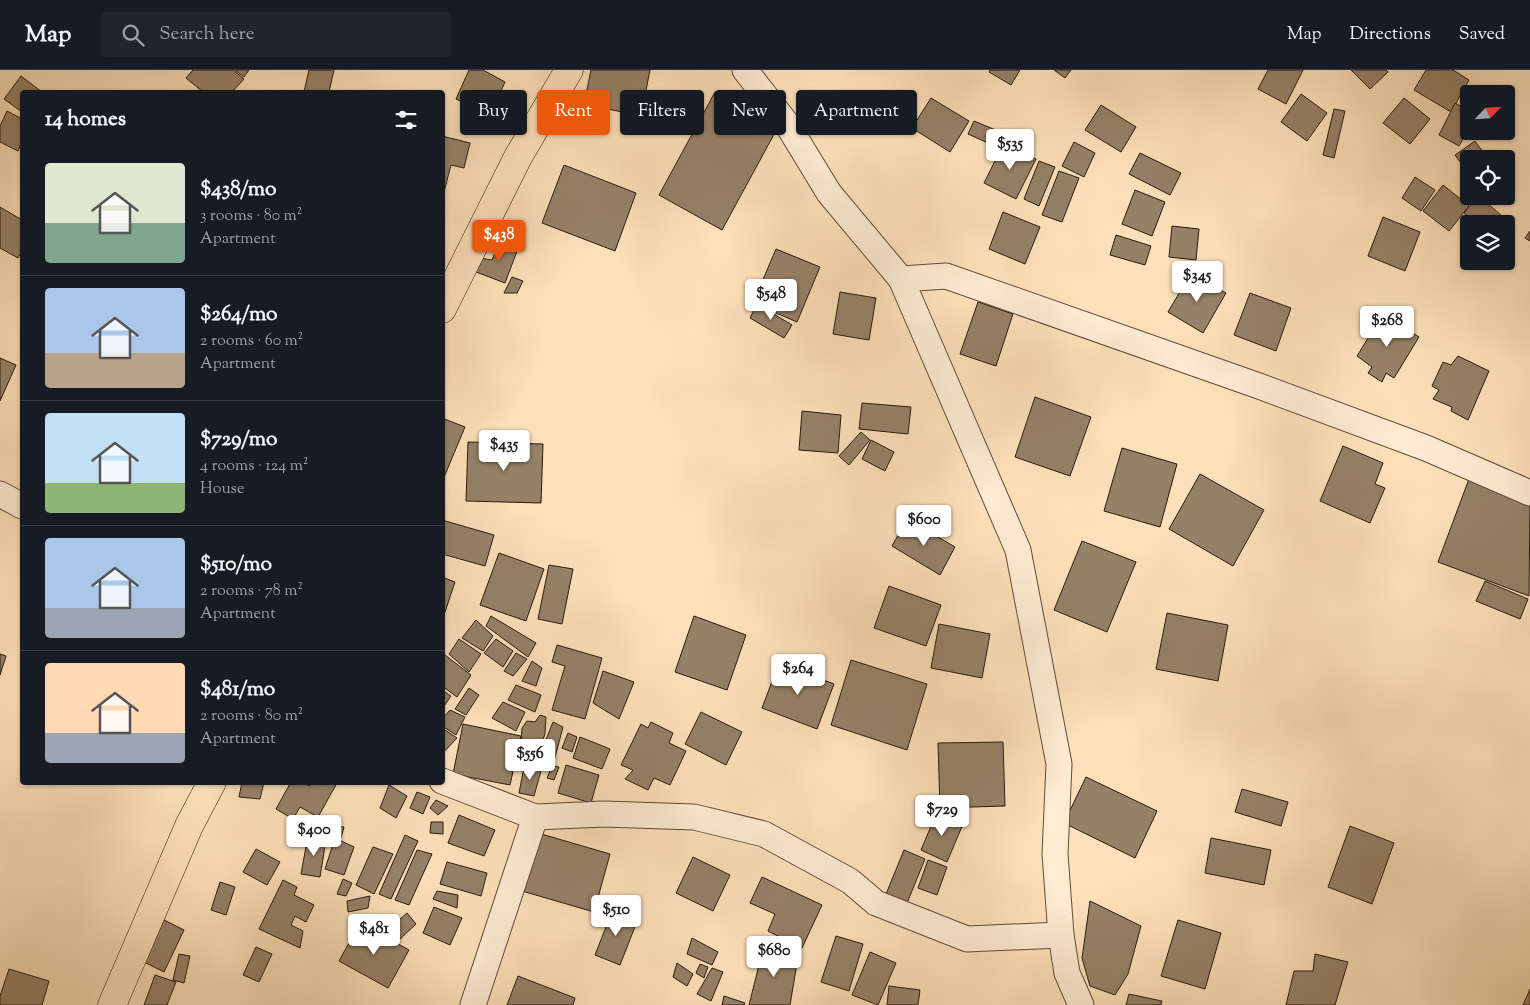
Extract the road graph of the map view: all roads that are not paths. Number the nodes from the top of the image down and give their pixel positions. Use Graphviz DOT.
graph roads {
  1 [pos="569,70"];
  2 [pos="745,70"];
  3 [pos="901,279"];
  4 [pos="445,303"];
  5 [pos="1530,493"];
  6 [pos="0,494"];
  7 [pos="20,505"];
  8 [pos="445,782"];
  9 [pos="210,785"];
  10 [pos="535,817"];
  11 [pos="1062,935"];
  12 [pos="112,1005"];
  13 [pos="473,1005"];
  14 [pos="1081,1005"];
  1 -- 4 [label="main road"];
  2 -- 3 [label="street"];
  3 -- 5 [label="street"];
  3 -- 11 [label="street"];
  6 -- 7 [label="street"];
  8 -- 10 [label="street"];
  9 -- 12 [label="main road"];
  10 -- 11 [label="street"];
  10 -- 13 [label="street"];
  11 -- 14 [label="street"];
}
